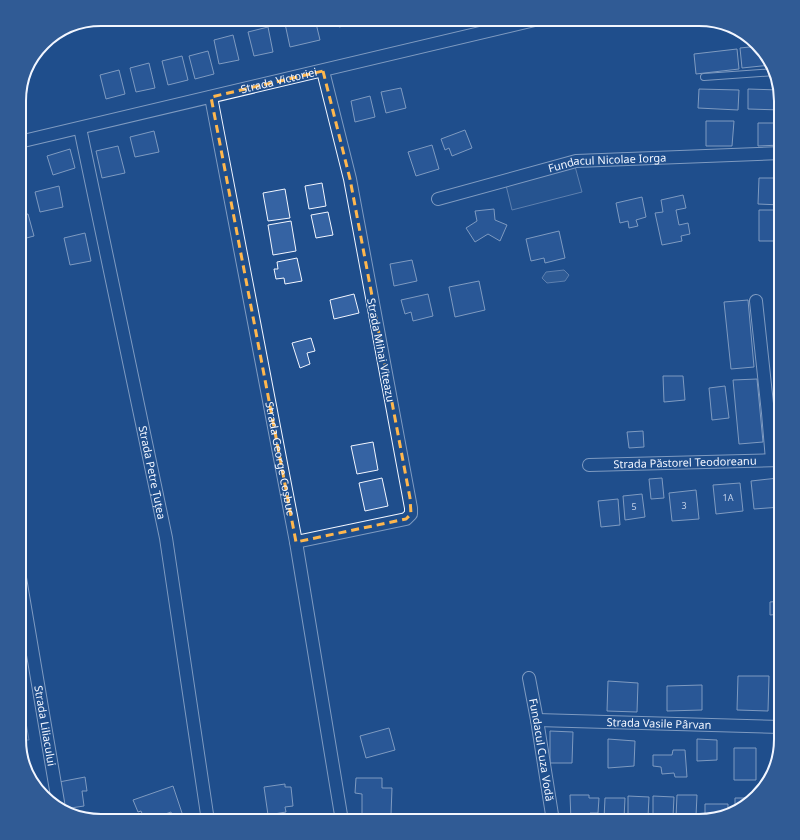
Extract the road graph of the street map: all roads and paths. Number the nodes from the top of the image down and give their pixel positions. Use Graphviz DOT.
graph roads {
  1 [pos="510,26"];
  2 [pos="323,71"];
  3 [pos="768,72"];
  4 [pos="704,77"];
  5 [pos="211,97"];
  6 [pos="80,128"];
  7 [pos="26,140"];
  8 [pos="774,153"];
  9 [pos="438,199"];
  10 [pos="756,301"];
  11 [pos="774,444"];
  12 [pos="774,460"];
  13 [pos="589,465"];
  14 [pos="296,542"];
  15 [pos="26,613"];
  16 [pos="529,678"];
  17 [pos="537,720"];
  18 [pos="774,727"];
  19 [pos="58,801"];
  20 [pos="207,814"];
  21 [pos="341,814"];
  22 [pos="553,814"];
  1 -- 2 [label="street, Strada Victoriei"];
  2 -- 5 [label="street, Strada Victoriei"];
  2 -- 14 [label="street, Strada Mihai Viteazu"];
  3 -- 4 [label="lane"];
  5 -- 6 [label="street, Strada Victoriei"];
  5 -- 14 [label="street, Strada George Coșbuc"];
  6 -- 7 [label="street, Strada Victoriei"];
  6 -- 20 [label="street, Strada Petre Țuțea"];
  8 -- 9 [label="street, Fundacul Nicolae Iorga"];
  10 -- 11 [label="street"];
  12 -- 13 [label="street, Strada Păstorel Teodoreanu"];
  14 -- 21 [label="street, Strada George Coșbuc"];
  15 -- 19 [label="street, Strada Liliacului"];
  16 -- 17 [label="street, Fundacul Cuza Vodă"];
  17 -- 18 [label="street, Strada Vasile Pârvan"];
  17 -- 22 [label="street, Fundacul Cuza Vodă"];
}
